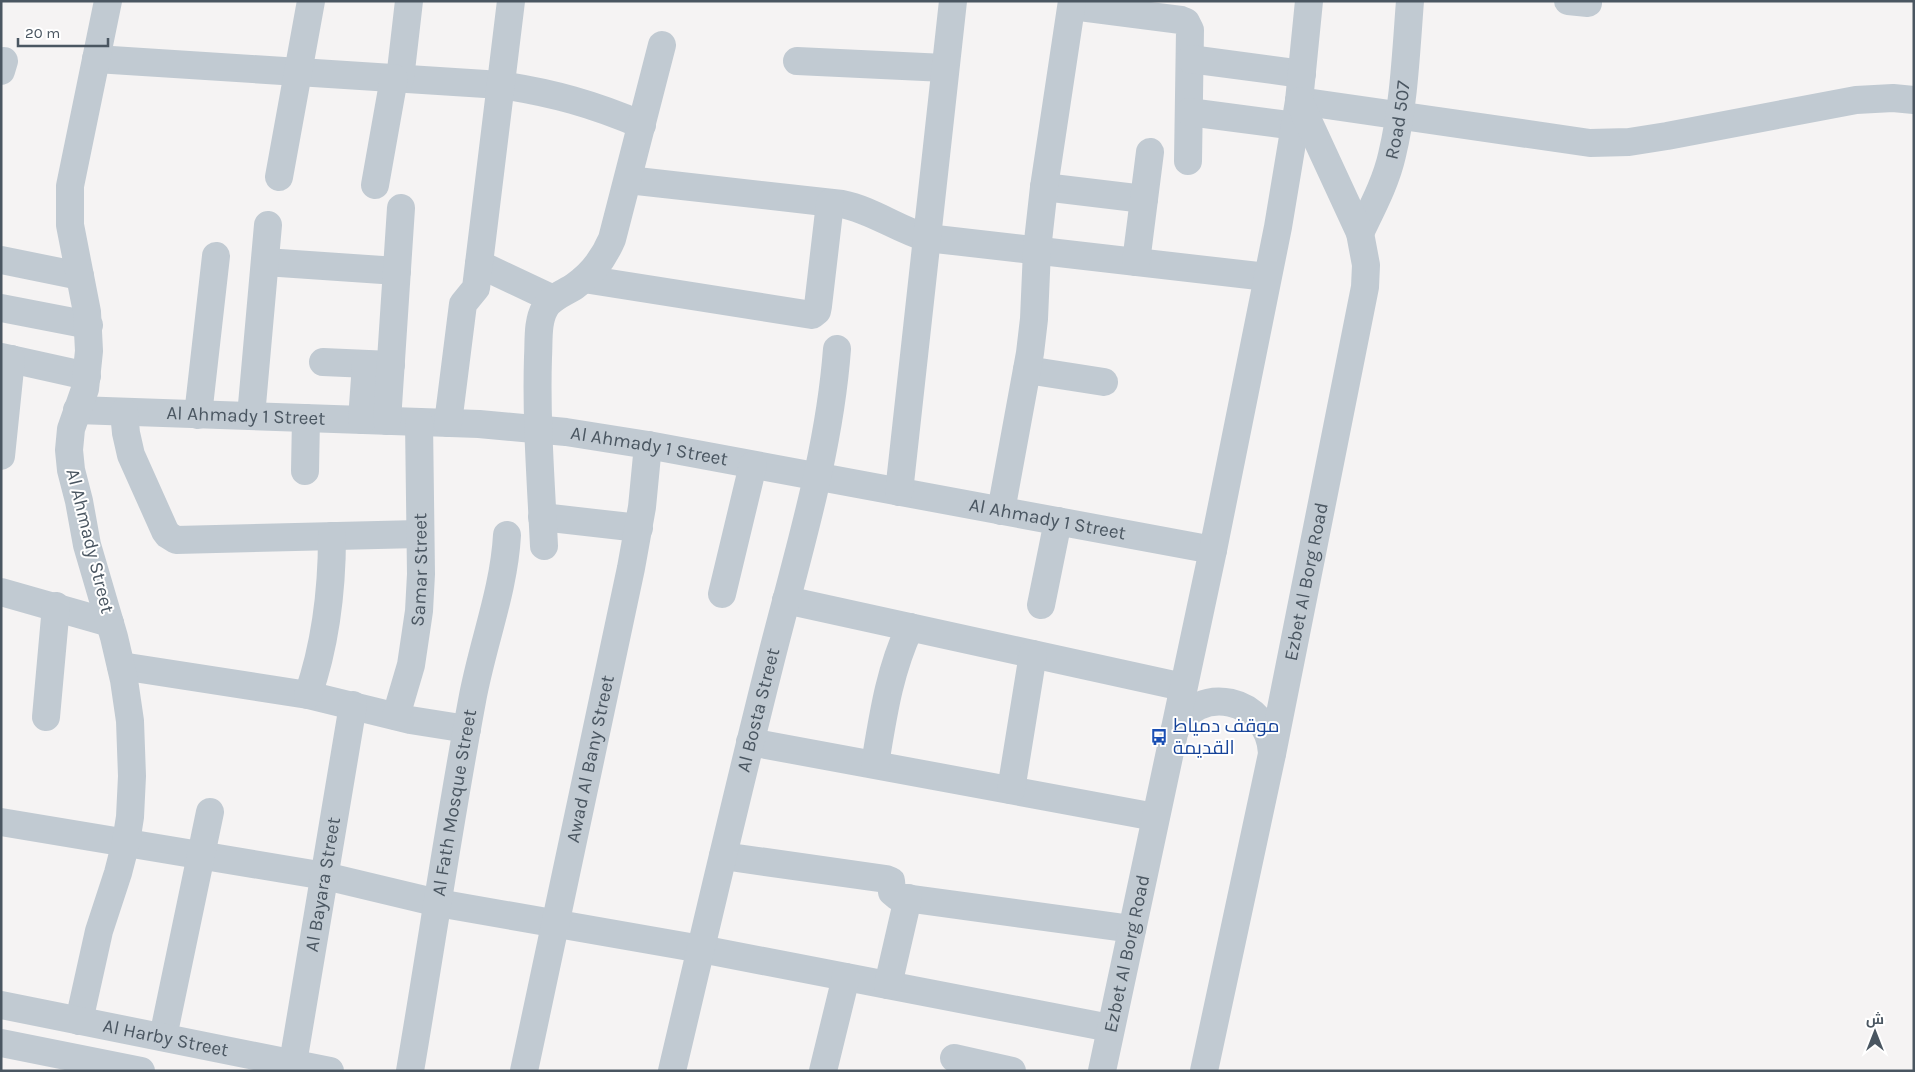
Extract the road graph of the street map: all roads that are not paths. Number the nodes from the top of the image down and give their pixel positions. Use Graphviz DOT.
graph roads {
  1 [pos="108,1"];
  2 [pos="311,1"];
  3 [pos="409,1"];
  4 [pos="511,1"];
  5 [pos="953,1"];
  6 [pos="1308,1"];
  7 [pos="1410,1"];
  8 [pos="1072,4"];
  9 [pos="662,45"];
  10 [pos="96,58"];
  11 [pos="1190,59"];
  12 [pos="797,61"];
  13 [pos="946,68"];
  14 [pos="300,72"];
  15 [pos="1302,74"];
  16 [pos="397,79"];
  17 [pos="501,86"];
  18 [pos="1914,100"];
  19 [pos="1189,112"];
  20 [pos="1297,114"];
  21 [pos="1399,116"];
  22 [pos="642,125"];
  23 [pos="1150,152"];
  24 [pos="1188,161"];
  25 [pos="279,177"];
  26 [pos="628,180"];
  27 [pos="375,185"];
  28 [pos="1044,187"];
  29 [pos="1144,199"];
  30 [pos="830,203"];
  31 [pos="401,208"];
  32 [pos="268,225"];
  33 [pos="1360,233"];
  34 [pos="927,238"];
  35 [pos="1036,250"];
  36 [pos="216,256"];
  37 [pos="1,260"];
  38 [pos="265,262"];
  39 [pos="1136,262"];
  40 [pos="479,264"];
  41 [pos="397,271"];
  42 [pos="80,276"];
  43 [pos="1267,277"];
  44 [pos="584,279"];
  45 [pos="553,299"];
  46 [pos="1,308"];
  47 [pos="89,325"];
  48 [pos="837,349"];
  49 [pos="6,358"];
  50 [pos="323,362"];
  51 [pos="378,364"];
  52 [pos="1027,370"];
  53 [pos="87,376"];
  54 [pos="1104,382"];
  55 [pos="77,410"];
  56 [pos="124,412"];
  57 [pos="198,414"];
  58 [pos="251,416"];
  59 [pos="306,418"];
  60 [pos="374,420"];
  61 [pos="419,422"];
  62 [pos="448,423"];
  63 [pos="538,429"];
  64 [pos="648,445"];
  65 [pos="1,456"];
  66 [pos="753,465"];
  67 [pos="305,471"];
  68 [pos="817,477"];
  69 [pos="899,492"];
  70 [pos="1001,511"];
  71 [pos="542,517"];
  72 [pos="1058,521"];
  73 [pos="638,528"];
  74 [pos="419,534"];
  75 [pos="507,535"];
  76 [pos="332,536"];
  77 [pos="544,546"];
  78 [pos="1213,550"];
  79 [pos="1,592"];
  80 [pos="722,594"];
  81 [pos="786,600"];
  82 [pos="1041,605"];
  83 [pos="56,606"];
  84 [pos="110,623"];
  85 [pos="910,627"];
  86 [pos="1033,654"];
  87 [pos="121,666"];
  88 [pos="1183,687"];
  89 [pos="308,695"];
  90 [pos="353,705"];
  91 [pos="396,716"];
  92 [pos="46,717"];
  93 [pos="467,729"];
  94 [pos="1172,737"];
  95 [pos="750,742"];
  96 [pos="1272,754"];
  97 [pos="875,764"];
  98 [pos="1011,790"];
  99 [pos="210,812"];
  100 [pos="1155,817"];
  101 [pos="1,822"];
  102 [pos="126,842"];
  103 [pos="201,855"];
  104 [pos="723,856"];
  105 [pos="325,876"];
  106 [pos="908,898"];
  107 [pos="438,903"];
  108 [pos="555,924"];
  109 [pos="1132,928"];
  110 [pos="700,950"];
  111 [pos="846,977"];
  112 [pos="888,985"];
  113 [pos="1,1006"];
  114 [pos="79,1021"];
  115 [pos="1110,1028"];
  116 [pos="152,1035"];
  117 [pos="1,1043"];
  118 [pos="954,1058"];
  119 [pos="293,1063"];
  120 [pos="94,1066"];
  121 [pos="137,1070"];
  122 [pos="330,1071"];
  123 [pos="410,1071"];
  124 [pos="524,1071"];
  125 [pos="672,1071"];
  126 [pos="823,1071"];
  127 [pos="1012,1071"];
  128 [pos="1102,1071"];
  129 [pos="1204,1071"];
  1 -- 10 [label="street, Al Ahmady Street"];
  2 -- 14 [label="street"];
  3 -- 16 [label="street"];
  4 -- 17 [label="street"];
  5 -- 13 [label="street"];
  6 -- 15 [label="street, Ezbet Al Borg Road"];
  7 -- 21 [label="street, Road 507"];
  8 -- 11 [label="street"];
  8 -- 28 [label="street"];
  9 -- 22 [label="street"];
  10 -- 14 [label="street"];
  10 -- 42 [label="street, Al Ahmady Street"];
  11 -- 15 [label="street"];
  11 -- 19 [label="street"];
  12 -- 13 [label="street"];
  13 -- 34 [label="street"];
  14 -- 16 [label="street"];
  14 -- 25 [label="street"];
  15 -- 20 [label="street, Ezbet Al Borg Road"];
  16 -- 17 [label="street"];
  16 -- 27 [label="street"];
  17 -- 22 [label="street"];
  17 -- 40 [label="street"];
  18 -- 21 [label="street"];
  19 -- 20 [label="street"];
  19 -- 24 [label="street"];
  20 -- 21 [label="street"];
  20 -- 33 [label="street, Ezbet Al Borg Road"];
  20 -- 43 [label="street, Ezbet Al Borg Road"];
  21 -- 33 [label="street, Road 507"];
  22 -- 26 [label="street"];
  23 -- 29 [label="street"];
  26 -- 30 [label="street"];
  26 -- 44 [label="street"];
  28 -- 29 [label="street"];
  28 -- 35 [label="street"];
  29 -- 39 [label="street"];
  30 -- 34 [label="street"];
  30 -- 44 [label="street"];
  31 -- 41 [label="street"];
  32 -- 38 [label="street"];
  33 -- 96 [label="street, Ezbet Al Borg Road"];
  34 -- 35 [label="street"];
  34 -- 69 [label="street"];
  35 -- 39 [label="street"];
  35 -- 52 [label="street"];
  36 -- 57 [label="street"];
  37 -- 42 [label="street"];
  38 -- 41 [label="street"];
  38 -- 58 [label="street"];
  39 -- 43 [label="street"];
  40 -- 45 [label="street"];
  40 -- 62 [label="street"];
  41 -- 51 [label="street"];
  42 -- 47 [label="street, Al Ahmady Street"];
  43 -- 78 [label="street, Ezbet Al Borg Road"];
  44 -- 45 [label="street"];
  45 -- 63 [label="street"];
  46 -- 47 [label="street"];
  47 -- 53 [label="street, Al Ahmady Street"];
  48 -- 68 [label="street, Al Bosta Street"];
  49 -- 53 [label="street"];
  49 -- 65 [label="street"];
  50 -- 51 [label="street"];
  51 -- 60 [label="street"];
  52 -- 54 [label="street"];
  52 -- 70 [label="street"];
  53 -- 55 [label="street, Al Ahmady Street"];
  55 -- 56 [label="street, Al Ahmady 1 Street"];
  55 -- 84 [label="street, Al Ahmady Street"];
  56 -- 57 [label="street, Al Ahmady 1 Street"];
  56 -- 76 [label="street"];
  57 -- 58 [label="street, Al Ahmady 1 Street"];
  58 -- 59 [label="street, Al Ahmady 1 Street"];
  59 -- 60 [label="street, Al Ahmady 1 Street"];
  59 -- 67 [label="street"];
  60 -- 61 [label="street, Al Ahmady 1 Street"];
  61 -- 62 [label="street, Al Ahmady 1 Street"];
  61 -- 74 [label="street, Samar Street"];
  62 -- 63 [label="street, Al Ahmady 1 Street"];
  63 -- 64 [label="street, Al Ahmady 1 Street"];
  63 -- 71 [label="street"];
  64 -- 66 [label="street, Al Ahmady 1 Street"];
  64 -- 73 [label="street, Awad Al Bany Street"];
  66 -- 68 [label="street, Al Ahmady 1 Street"];
  66 -- 80 [label="street"];
  68 -- 69 [label="street, Al Ahmady 1 Street"];
  68 -- 81 [label="street, Al Bosta Street"];
  69 -- 70 [label="street, Al Ahmady 1 Street"];
  70 -- 72 [label="street, Al Ahmady 1 Street"];
  71 -- 73 [label="street"];
  71 -- 77 [label="street"];
  72 -- 78 [label="street, Al Ahmady 1 Street"];
  72 -- 82 [label="street"];
  73 -- 108 [label="street, Awad Al Bany Street"];
  74 -- 76 [label="street"];
  74 -- 91 [label="street, Samar Street"];
  75 -- 93 [label="street, Al Fath Mosque Street"];
  76 -- 89 [label="street"];
  78 -- 88 [label="street, Ezbet Al Borg Road"];
  79 -- 83 [label="street"];
  81 -- 85 [label="street"];
  81 -- 95 [label="street, Al Bosta Street"];
  83 -- 84 [label="street"];
  83 -- 92 [label="street"];
  84 -- 87 [label="street, Al Ahmady Street"];
  85 -- 86 [label="street"];
  85 -- 97 [label="street"];
  86 -- 88 [label="street"];
  86 -- 98 [label="street"];
  87 -- 89 [label="street"];
  87 -- 102 [label="street, Al Ahmady Street"];
  88 -- 94 [label="street, Ezbet Al Borg Road"];
  89 -- 90 [label="street"];
  90 -- 91 [label="street"];
  90 -- 105 [label="street, Al Bayara Street"];
  91 -- 93 [label="street"];
  93 -- 107 [label="street, Al Fath Mosque Street"];
  94 -- 96 [label="street"];
  94 -- 100 [label="street, Ezbet Al Borg Road"];
  95 -- 97 [label="street"];
  95 -- 104 [label="street, Al Bosta Street"];
  96 -- 129 [label="street, Ezbet Al Borg Road"];
  97 -- 98 [label="street"];
  98 -- 100 [label="street"];
  99 -- 103 [label="street"];
  100 -- 109 [label="street, Ezbet Al Borg Road"];
  101 -- 102 [label="street"];
  102 -- 103 [label="street"];
  102 -- 114 [label="street, Al Ahmady Street"];
  103 -- 105 [label="street"];
  103 -- 116 [label="street"];
  104 -- 106 [label="street"];
  104 -- 110 [label="street, Al Bosta Street"];
  105 -- 107 [label="street"];
  105 -- 119 [label="street, Al Bayara Street"];
  106 -- 109 [label="street"];
  106 -- 112 [label="street"];
  107 -- 108 [label="street"];
  107 -- 123 [label="street, Al Fath Mosque Street"];
  108 -- 110 [label="street"];
  108 -- 124 [label="street, Awad Al Bany Street"];
  109 -- 115 [label="street, Ezbet Al Borg Road"];
  110 -- 111 [label="street"];
  110 -- 125 [label="street, Al Bosta Street"];
  111 -- 112 [label="street"];
  111 -- 126 [label="street"];
  112 -- 115 [label="street"];
  113 -- 114 [label="street, Al Harby Street"];
  114 -- 116 [label="street, Al Harby Street"];
  115 -- 128 [label="street, Ezbet Al Borg Road"];
  116 -- 119 [label="street, Al Harby Street"];
  116 -- 121 [label="street"];
  117 -- 120 [label="street, Al Harby Street"];
  118 -- 127 [label="street"];
  119 -- 122 [label="street, Al Harby Street"];
  120 -- 121 [label="street, Al Harby Street"];
}
